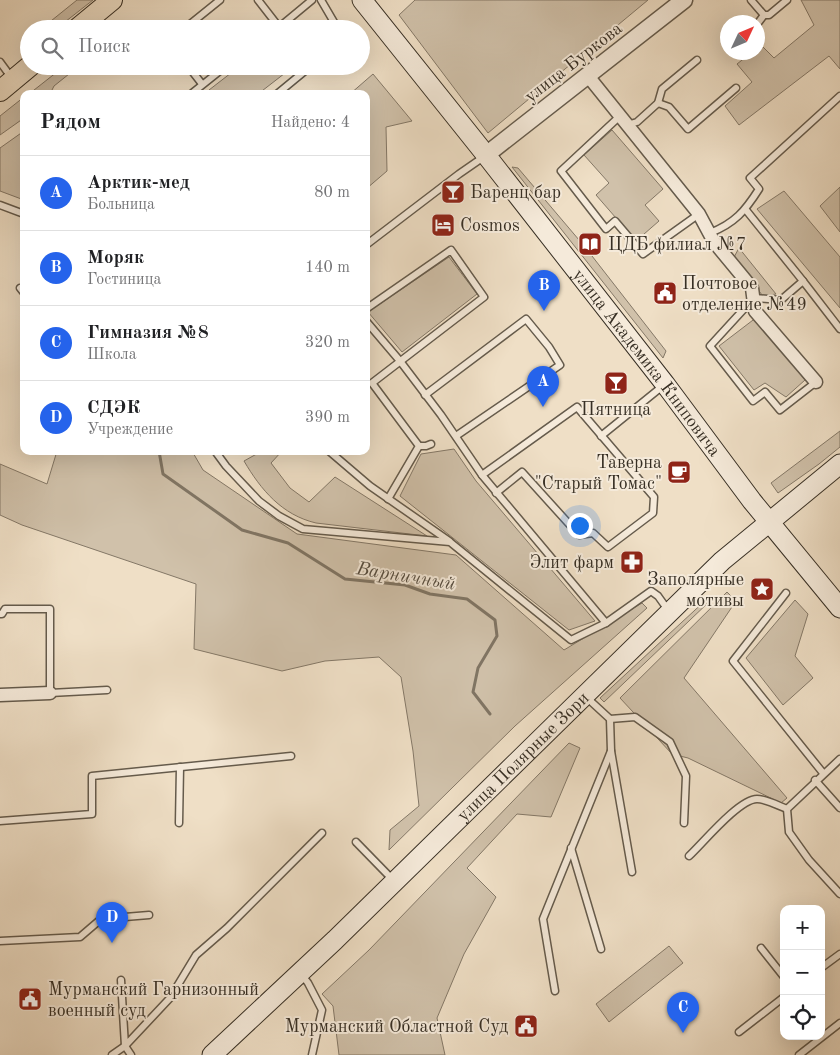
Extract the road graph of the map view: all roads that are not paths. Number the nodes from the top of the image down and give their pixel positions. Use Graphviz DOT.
graph roads {
  1 [pos="112,0"];
  2 [pos="220,0"];
  3 [pos="258,0"];
  4 [pos="312,0"];
  5 [pos="321,0"];
  6 [pos="362,0"];
  7 [pos="684,0"];
  8 [pos="751,0"];
  9 [pos="787,0"];
  10 [pos="764,15"];
  11 [pos="765,15"];
  12 [pos="88,20"];
  13 [pos="195,20"];
  14 [pos="272,20"];
  15 [pos="288,20"];
  16 [pos="333,20"];
  17 [pos="697,60"];
  18 [pos="0,62"];
  19 [pos="20,74"];
  20 [pos="195,75"];
  21 [pos="214,75"];
  22 [pos="300,75"];
  23 [pos="588,76"];
  24 [pos="202,84"];
  25 [pos="7,85"];
  26 [pos="736,88"];
  27 [pos="195,90"];
  28 [pos="282,90"];
  29 [pos="840,96"];
  30 [pos="658,103"];
  31 [pos="624,120"];
  32 [pos="486,155"];
  33 [pos="1,207"];
  34 [pos="746,210"];
  35 [pos="20,213"];
  36 [pos="699,214"];
  37 [pos="710,233"];
  38 [pos="370,242"];
  39 [pos="803,281"];
  40 [pos="754,298"];
  41 [pos="370,306"];
  42 [pos="370,326"];
  43 [pos="840,329"];
  44 [pos="400,361"];
  45 [pos="816,382"];
  46 [pos="665,384"];
  47 [pos="425,395"];
  48 [pos="456,436"];
  49 [pos="601,436"];
  50 [pos="431,444"];
  51 [pos="418,446"];
  52 [pos="219,455"];
  53 [pos="334,455"];
  54 [pos="840,464"];
  55 [pos="482,475"];
  56 [pos="496,493"];
  57 [pos="388,499"];
  58 [pos="769,523"];
  59 [pos="450,542"];
  60 [pos="786,592"];
  61 [pos="840,608"];
  62 [pos="0,614"];
  63 [pos="670,614"];
  64 [pos="606,623"];
  65 [pos="107,690"];
  66 [pos="50,693"];
  67 [pos="0,695"];
  68 [pos="585,696"];
  69 [pos="610,719"];
  70 [pos="611,751"];
  71 [pos="291,756"];
  72 [pos="840,759"];
  73 [pos="180,767"];
  74 [pos="823,773"];
  75 [pos="815,780"];
  76 [pos="787,808"];
  77 [pos="840,808"];
  78 [pos="0,821"];
  79 [pos="179,823"];
  80 [pos="684,824"];
  81 [pos="322,833"];
  82 [pos="356,842"];
  83 [pos="571,848"];
  84 [pos="689,856"];
  85 [pos="632,872"];
  86 [pos="395,882"];
  87 [pos="840,894"];
  88 [pos="149,915"];
  89 [pos="0,941"];
  90 [pos="761,948"];
  91 [pos="601,949"];
  92 [pos="840,954"];
  93 [pos="825,965"];
  94 [pos="780,972"];
  95 [pos="300,973"];
  96 [pos="122,980"];
  97 [pos="555,991"];
  98 [pos="780,1000"];
  99 [pos="840,1023"];
  100 [pos="739,1032"];
  101 [pos="125,1046"];
  102 [pos="803,1054"];
  103 [pos="112,1055"];
  104 [pos="131,1055"];
  105 [pos="212,1055"];
  106 [pos="312,1055"];
  1 -- 12 [label="main road"];
  2 -- 13 [label="lane"];
  3 -- 14 [label="lane"];
  4 -- 15 [label="lane"];
  5 -- 16 [label="lane"];
  6 -- 32 [label="main road, улица Академика Книповича"];
  7 -- 23 [label="street, улица Буркова"];
  8 -- 10 [label="lane"];
  9 -- 11 [label="lane"];
  17 -- 30 [label="lane"];
  18 -- 25 [label="lane"];
  19 -- 25 [label="main road"];
  20 -- 24 [label="lane"];
  21 -- 24 [label="lane"];
  22 -- 28 [label="lane"];
  23 -- 31 [label="street"];
  23 -- 32 [label="street, улица Буркова"];
  24 -- 27 [label="lane"];
  26 -- 30 [label="lane"];
  29 -- 34 [label="lane"];
  30 -- 31 [label="lane"];
  31 -- 36 [label="street"];
  31 -- 36 [label="lane"];
  32 -- 38 [label="lane"];
  32 -- 46 [label="main road, улица Академика Книповича"];
  33 -- 35 [label="lane"];
  34 -- 37 [label="lane"];
  34 -- 39 [label="lane"];
  36 -- 37 [label="street"];
  37 -- 40 [label="street"];
  39 -- 40 [label="lane"];
  39 -- 43 [label="lane"];
  40 -- 45 [label="street"];
  40 -- 45 [label="lane"];
  41 -- 44 [label="lane"];
  42 -- 44 [label="lane"];
  44 -- 47 [label="lane"];
  44 -- 51 [label="lane"];
  46 -- 49 [label="lane"];
  46 -- 58 [label="main road, улица Академика Книповича"];
  47 -- 48 [label="lane"];
  47 -- 48 [label="lane"];
  48 -- 55 [label="lane"];
  49 -- 55 [label="lane"];
  49 -- 56 [label="lane"];
  50 -- 51 [label="lane"];
  51 -- 57 [label="lane"];
  52 -- 59 [label="lane"];
  53 -- 57 [label="lane"];
  54 -- 58 [label="main road, улица Полярные Зори"];
  55 -- 56 [label="lane"];
  56 -- 64 [label="lane"];
  57 -- 59 [label="lane"];
  58 -- 61 [label="main road, улица Академика Книповича"];
  58 -- 63 [label="main road, улица Полярные Зори"];
  59 -- 64 [label="lane"];
  60 -- 74 [label="lane"];
  62 -- 66 [label="lane"];
  63 -- 64 [label="lane"];
  63 -- 68 [label="main road, улица Полярные Зори"];
  65 -- 66 [label="lane"];
  66 -- 67 [label="street"];
  68 -- 69 [label="lane"];
  68 -- 86 [label="main road, улица Полярные Зори"];
  69 -- 70 [label="lane"];
  69 -- 80 [label="lane"];
  70 -- 83 [label="lane"];
  70 -- 85 [label="lane"];
  71 -- 73 [label="lane"];
  72 -- 74 [label="lane"];
  73 -- 78 [label="lane"];
  73 -- 79 [label="lane"];
  74 -- 75 [label="lane"];
  75 -- 76 [label="lane"];
  75 -- 77 [label="lane"];
  76 -- 84 [label="lane"];
  76 -- 87 [label="lane"];
  81 -- 101 [label="lane"];
  82 -- 86 [label="lane"];
  83 -- 91 [label="lane"];
  83 -- 97 [label="lane"];
  86 -- 95 [label="main road, улица Полярные Зори"];
  88 -- 89 [label="lane"];
  90 -- 94 [label="lane"];
  92 -- 93 [label="lane"];
  95 -- 105 [label="main road, улица Полярные Зори"];
  95 -- 106 [label="lane"];
  96 -- 101 [label="lane"];
  98 -- 100 [label="lane"];
  99 -- 102 [label="lane"];
  101 -- 103 [label="lane"];
  101 -- 104 [label="lane"];
}
